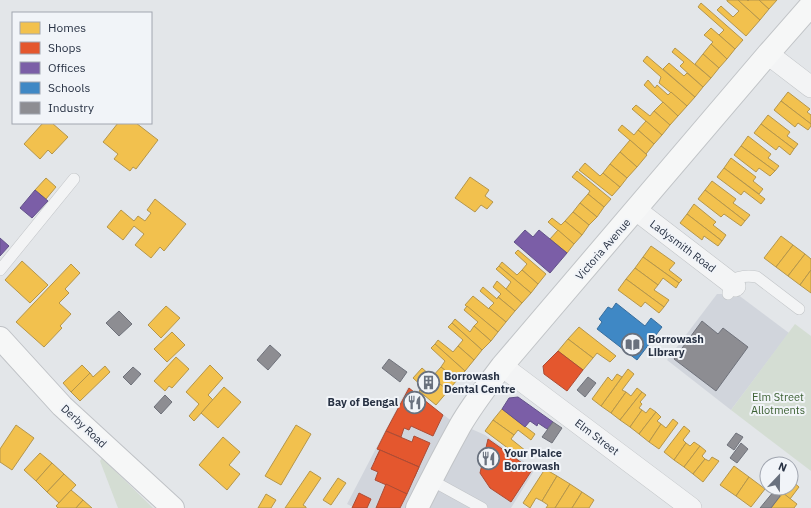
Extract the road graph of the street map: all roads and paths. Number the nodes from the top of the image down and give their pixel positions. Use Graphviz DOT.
graph roads {
  1 [pos="811,5"];
  2 [pos="768,54"];
  3 [pos="811,87"];
  4 [pos="74,179"];
  5 [pos="636,210"];
  6 [pos="0,270"];
  7 [pos="731,287"];
  8 [pos="799,309"];
  9 [pos="0,338"];
  10 [pos="502,366"];
  11 [pos="431,480"];
  12 [pos="173,508"];
  13 [pos="418,508"];
  14 [pos="482,508"];
  15 [pos="691,508"];
  1 -- 2 [label="street, Victoria Avenue"];
  2 -- 3 [label="street"];
  2 -- 5 [label="street, Victoria Avenue"];
  4 -- 6 [label="lane"];
  5 -- 7 [label="street, Ladysmith Road"];
  5 -- 10 [label="street, Victoria Avenue"];
  7 -- 8 [label="lane, Ladysmith Road"];
  9 -- 12 [label="street, Derby Road"];
  10 -- 11 [label="street, Victoria Avenue"];
  10 -- 15 [label="street, Elm Street"];
  11 -- 13 [label="street, Victoria Avenue"];
  11 -- 14 [label="lane"];
}
